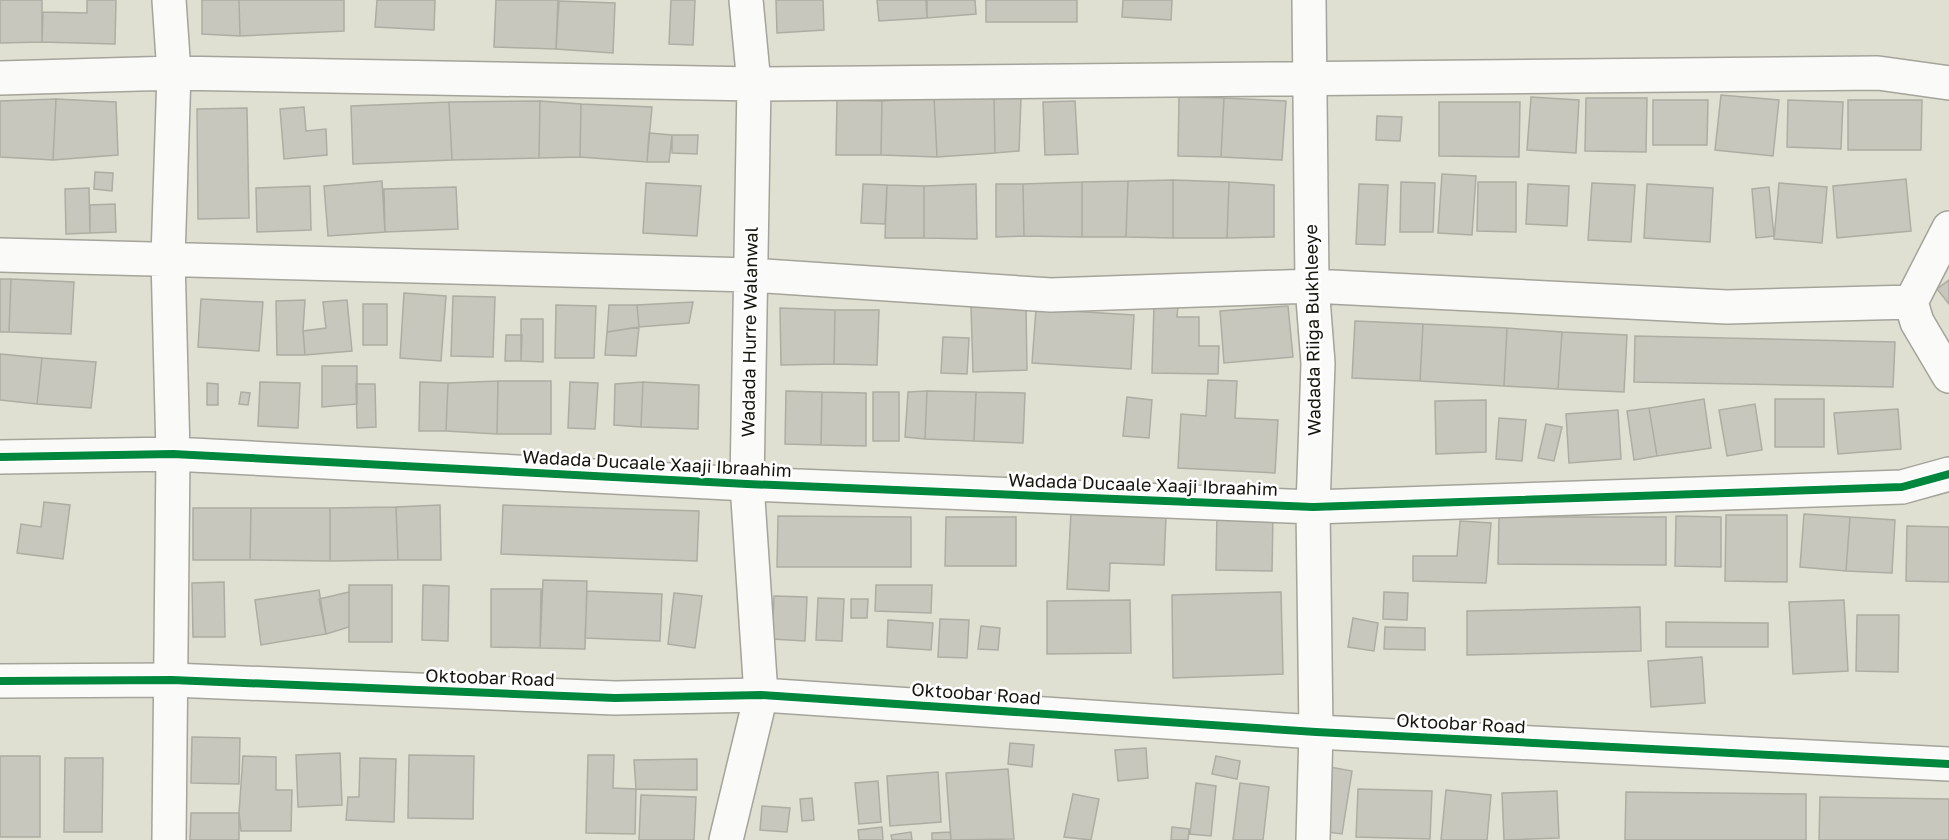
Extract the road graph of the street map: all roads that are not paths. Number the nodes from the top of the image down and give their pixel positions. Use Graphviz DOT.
graph roads {
  1 [pos="169,0"];
  2 [pos="746,0"];
  3 [pos="1309,0"];
  4 [pos="174,73"];
  5 [pos="0,78"];
  6 [pos="1310,79"];
  7 [pos="1949,82"];
  8 [pos="754,84"];
  9 [pos="1949,228"];
  10 [pos="0,255"];
  11 [pos="168,258"];
  12 [pos="751,275"];
  13 [pos="1312,286"];
  14 [pos="1911,302"];
  15 [pos="1949,376"];
  16 [pos="173,454"];
  17 [pos="0,457"];
  18 [pos="1949,474"];
  19 [pos="747,484"];
  20 [pos="1313,507"];
  21 [pos="172,680"];
  22 [pos="0,681"];
  23 [pos="760,695"];
  24 [pos="1316,732"];
  25 [pos="1949,764"];
  26 [pos="169,840"];
  27 [pos="726,840"];
  28 [pos="1313,840"];
  1 -- 4 [label="street"];
  2 -- 8 [label="street, Wadada Hurre Walanwal"];
  3 -- 6 [label="street, Wadada Riiga Bukhleeye"];
  4 -- 5 [label="street"];
  4 -- 8 [label="street"];
  4 -- 11 [label="street"];
  6 -- 7 [label="street"];
  6 -- 8 [label="street"];
  6 -- 13 [label="street, Wadada Riiga Bukhleeye"];
  8 -- 12 [label="street, Wadada Hurre Walanwal"];
  9 -- 14 [label="street"];
  10 -- 11 [label="street"];
  11 -- 12 [label="street"];
  11 -- 16 [label="street"];
  12 -- 13 [label="street"];
  12 -- 19 [label="street, Wadada Hurre Walanwal"];
  13 -- 14 [label="street"];
  13 -- 20 [label="street, Wadada Riiga Bukhleeye"];
  14 -- 15 [label="street"];
  16 -- 17 [label="street, Wadada Ducaale Xaaji Ibraahim"];
  16 -- 19 [label="street, Wadada Ducaale Xaaji Ibraahim"];
  16 -- 21 [label="street"];
  18 -- 20 [label="street, Wadada Ducaale Xaaji Ibraahim"];
  19 -- 20 [label="street, Wadada Ducaale Xaaji Ibraahim"];
  19 -- 23 [label="street, Wadada Hurre Walanwal"];
  20 -- 24 [label="street, Wadada Riiga Bukhleeye"];
  21 -- 22 [label="street, Oktoobar Road"];
  21 -- 23 [label="street, Oktoobar Road"];
  21 -- 26 [label="street"];
  23 -- 24 [label="street, Oktoobar Road"];
  23 -- 27 [label="street, Wadada Hurre Walanwal"];
  24 -- 25 [label="street, Oktoobar Road"];
  24 -- 28 [label="street, Wadada Riiga Bukhleeye"];
}
